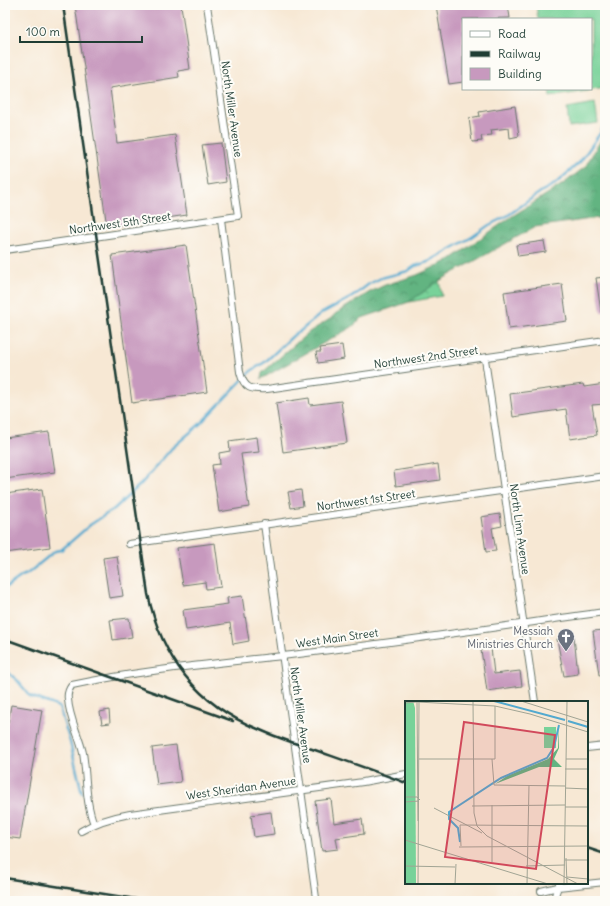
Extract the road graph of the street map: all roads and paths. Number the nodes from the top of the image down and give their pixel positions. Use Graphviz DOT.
graph roads {
  1 [pos="207,5"];
  2 [pos="238,216"];
  3 [pos="221,219"];
  4 [pos="5,250"];
  5 [pos="605,340"];
  6 [pos="485,358"];
  7 [pos="605,476"];
  8 [pos="504,490"];
  9 [pos="264,524"];
  10 [pos="129,544"];
  11 [pos="605,612"];
  12 [pos="523,623"];
  13 [pos="282,656"];
  14 [pos="535,701"];
  15 [pos="605,746"];
  16 [pos="588,748"];
  17 [pos="405,774"];
  18 [pos="302,790"];
  19 [pos="94,824"];
  20 [pos="81,831"];
  21 [pos="605,882"];
  22 [pos="588,883"];
  23 [pos="574,884"];
  24 [pos="559,885"];
  25 [pos="541,891"];
  26 [pos="316,898"];
  27 [pos="553,901"];
  1 -- 2 [label="street, North Miller Avenue"];
  2 -- 3 [label="street, Northwest 5th Street"];
  3 -- 4 [label="street, Northwest 5th Street"];
  3 -- 6 [label="street, Northwest 2nd Street"];
  5 -- 6 [label="street, Northwest 2nd Street"];
  6 -- 8 [label="street, North Linn Avenue"];
  7 -- 8 [label="street, Northwest 1st Street"];
  8 -- 9 [label="street, Northwest 1st Street"];
  8 -- 12 [label="street, North Linn Avenue"];
  9 -- 10 [label="street, Northwest 1st Street"];
  9 -- 13 [label="street, North Miller Avenue"];
  11 -- 12 [label="street, West Main Street"];
  12 -- 13 [label="street, West Main Street"];
  12 -- 14 [label="street, North Linn Avenue"];
  13 -- 18 [label="street, North Miller Avenue"];
  13 -- 19 [label="street, West Main Street"];
  15 -- 16 [label="street"];
  17 -- 18 [label="street, West Sheridan Avenue"];
  18 -- 19 [label="street, West Sheridan Avenue"];
  18 -- 26 [label="street, North Miller Avenue"];
  19 -- 20 [label="street, West Sheridan Avenue"];
  21 -- 22 [label="street"];
  23 -- 24 [label="street"];
  24 -- 25 [label="street"];
  24 -- 27 [label="street"];
}
